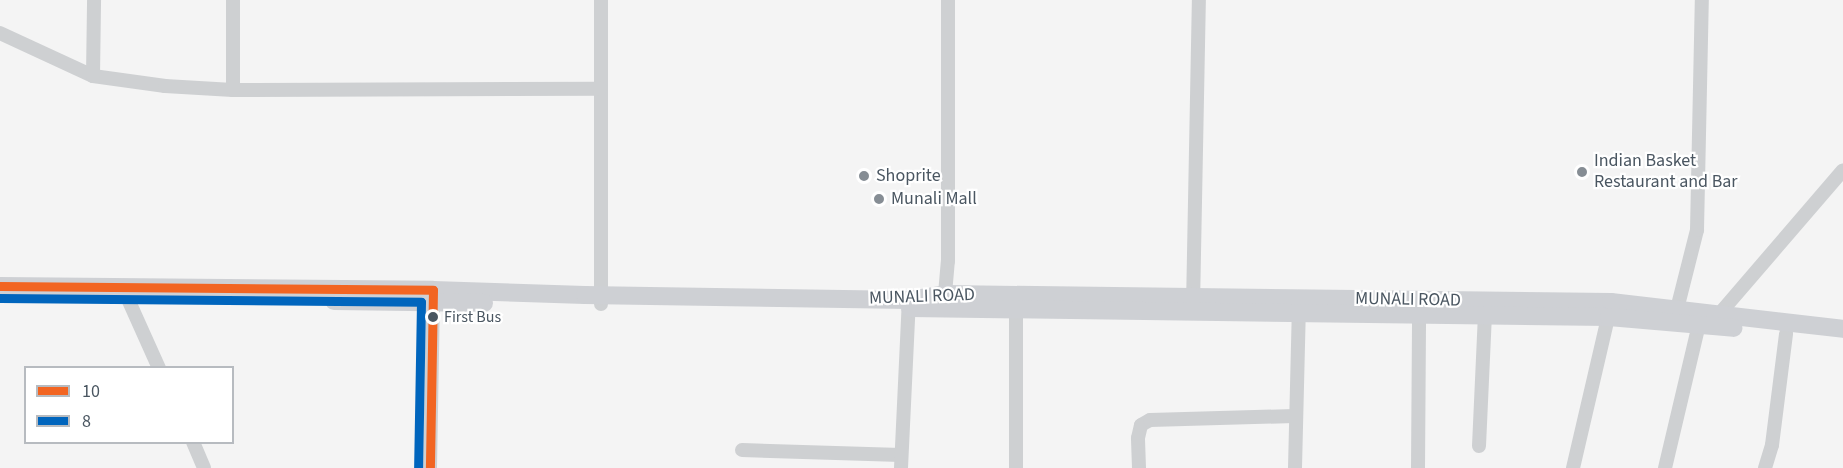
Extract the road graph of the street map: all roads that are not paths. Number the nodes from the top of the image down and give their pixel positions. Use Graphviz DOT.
graph roads {
  1 [pos="94,0"];
  2 [pos="233,0"];
  3 [pos="601,0"];
  4 [pos="948,0"];
  5 [pos="1199,0"];
  6 [pos="1702,0"];
  7 [pos="0,33"];
  8 [pos="93,76"];
  9 [pos="600,89"];
  10 [pos="232,90"];
  11 [pos="1843,170"];
  12 [pos="0,285"];
  13 [pos="124,292"];
  14 [pos="945,294"];
  15 [pos="0,295"];
  16 [pos="433,296"];
  17 [pos="601,299"];
  18 [pos="1016,303"];
  19 [pos="1193,303"];
  20 [pos="909,304"];
  21 [pos="1299,305"];
  22 [pos="1419,307"];
  23 [pos="1610,309"];
  24 [pos="1485,315"];
  25 [pos="1675,315"];
  26 [pos="1709,321"];
  27 [pos="1843,329"];
  28 [pos="1786,334"];
  29 [pos="1843,341"];
  30 [pos="158,366"];
  31 [pos="1294,416"];
  32 [pos="194,444"];
  33 [pos="1479,446"];
  34 [pos="742,450"];
  35 [pos="901,462"];
  36 [pos="204,468"];
  37 [pos="430,468"];
  38 [pos="1016,468"];
  39 [pos="1139,468"];
  40 [pos="1295,468"];
  41 [pos="1418,468"];
  42 [pos="1574,468"];
  43 [pos="1665,468"];
  44 [pos="1765,468"];
  1 -- 8 [label="street"];
  2 -- 10 [label="street"];
  3 -- 9 [label="street"];
  4 -- 14 [label="street"];
  5 -- 19 [label="street"];
  6 -- 25 [label="street"];
  7 -- 8 [label="street"];
  8 -- 10 [label="street"];
  9 -- 10 [label="street"];
  9 -- 17 [label="street"];
  11 -- 26 [label="street"];
  12 -- 13 [label="main road, MUNALI ROAD"];
  13 -- 15 [label="main road, MUNALI ROAD"];
  13 -- 16 [label="main road, MUNALI ROAD"];
  13 -- 30 [label="street"];
  14 -- 18 [label="main road, MUNALI ROAD"];
  14 -- 20 [label="main road, MUNALI ROAD"];
  16 -- 17 [label="main road, MUNALI ROAD"];
  16 -- 37 [label="street"];
  17 -- 20 [label="main road, MUNALI ROAD"];
  18 -- 19 [label="main road, MUNALI ROAD"];
  18 -- 20 [label="main road, MUNALI ROAD"];
  18 -- 38 [label="street"];
  19 -- 21 [label="main road, MUNALI ROAD"];
  20 -- 35 [label="street"];
  21 -- 22 [label="main road, MUNALI ROAD"];
  21 -- 31 [label="street"];
  22 -- 23 [label="main road, MUNALI ROAD"];
  22 -- 24 [label="main road, MUNALI ROAD"];
  22 -- 41 [label="street"];
  23 -- 24 [label="main road, MUNALI ROAD"];
  23 -- 25 [label="main road, MUNALI ROAD"];
  23 -- 42 [label="street"];
  24 -- 33 [label="street"];
  25 -- 26 [label="main road, MUNALI ROAD"];
  26 -- 27 [label="main road, MUNALI ROAD"];
  26 -- 28 [label="main road, MUNALI ROAD"];
  26 -- 43 [label="street"];
  28 -- 29 [label="main road, MUNALI ROAD"];
  28 -- 44 [label="street"];
  31 -- 39 [label="street"];
  31 -- 40 [label="street"];
  32 -- 36 [label="street"];
  34 -- 35 [label="street"];
}
